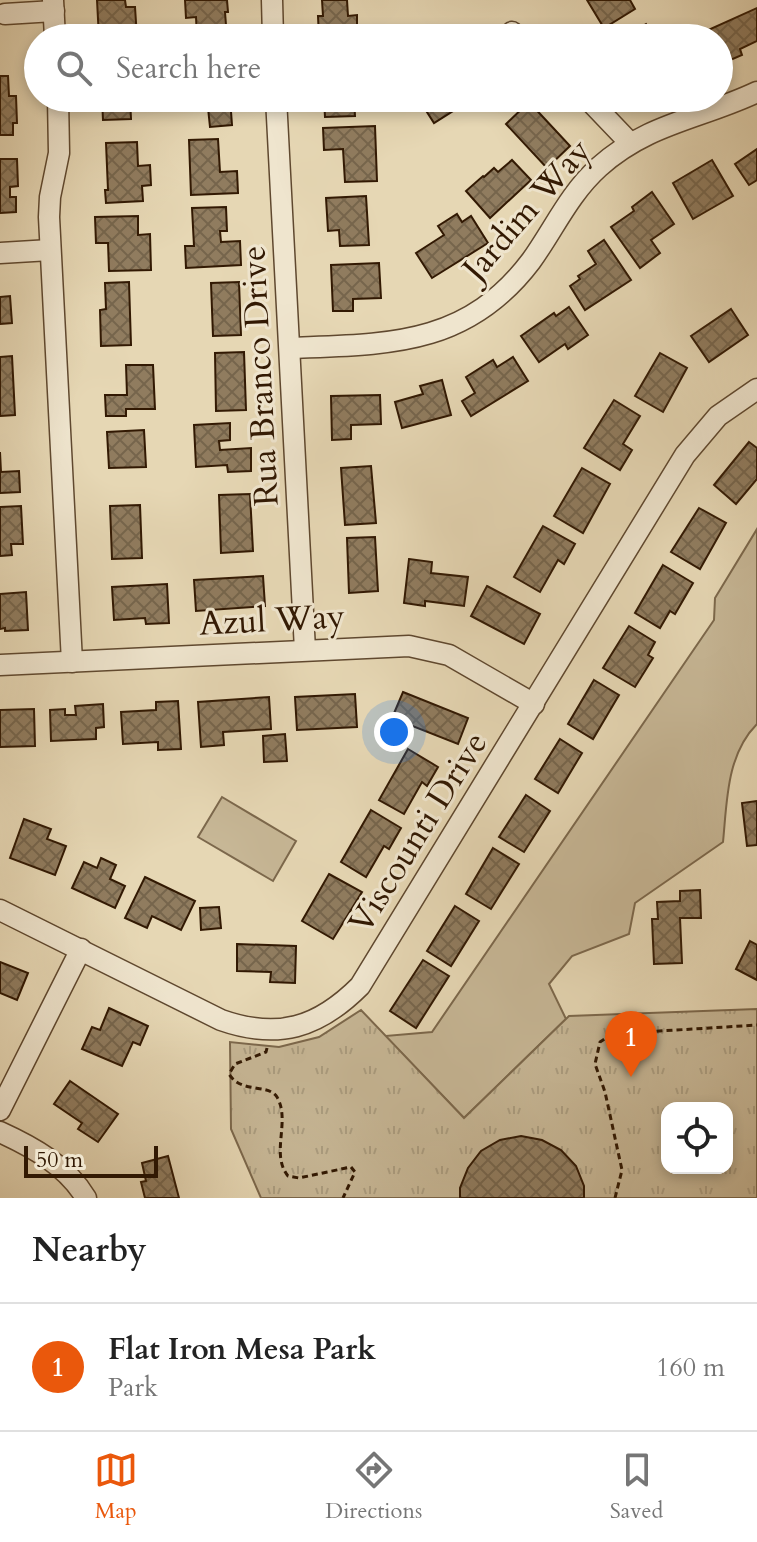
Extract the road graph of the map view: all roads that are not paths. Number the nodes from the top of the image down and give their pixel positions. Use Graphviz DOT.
graph roads {
  1 [pos="272,0"];
  2 [pos="54,6"];
  3 [pos="5,14"];
  4 [pos="273,24"];
  5 [pos="757,92"];
  6 [pos="733,101"];
  7 [pos="58,112"];
  8 [pos="277,112"];
  9 [pos="600,112"];
  10 [pos="701,112"];
  11 [pos="630,143"];
  12 [pos="50,250"];
  13 [pos="0,253"];
  14 [pos="290,348"];
  15 [pos="757,389"];
  16 [pos="305,650"];
  17 [pos="72,662"];
  18 [pos="0,665"];
  19 [pos="534,704"];
  20 [pos="0,910"];
  21 [pos="81,949"];
  22 [pos="0,1110"];
  23 [pos="0,1132"];
  24 [pos="86,1198"];
  1 -- 4 [label="street"];
  2 -- 3 [label="street"];
  5 -- 6 [label="street, Jardim Way"];
  7 -- 12 [label="street"];
  8 -- 14 [label="street, Rua Branco Drive"];
  9 -- 11 [label="street"];
  10 -- 11 [label="street, Jardim Way"];
  11 -- 14 [label="street, Jardim Way"];
  12 -- 13 [label="street"];
  12 -- 17 [label="street"];
  14 -- 16 [label="street, Rua Branco Drive"];
  15 -- 19 [label="street, Viscounti Drive"];
  16 -- 17 [label="street, Azul Way"];
  16 -- 19 [label="street, Azul Way"];
  17 -- 18 [label="street, Azul Way"];
  19 -- 21 [label="street, Viscounti Drive"];
  20 -- 21 [label="street, Viscounti Drive"];
  21 -- 22 [label="street"];
  23 -- 24 [label="street"];
}
